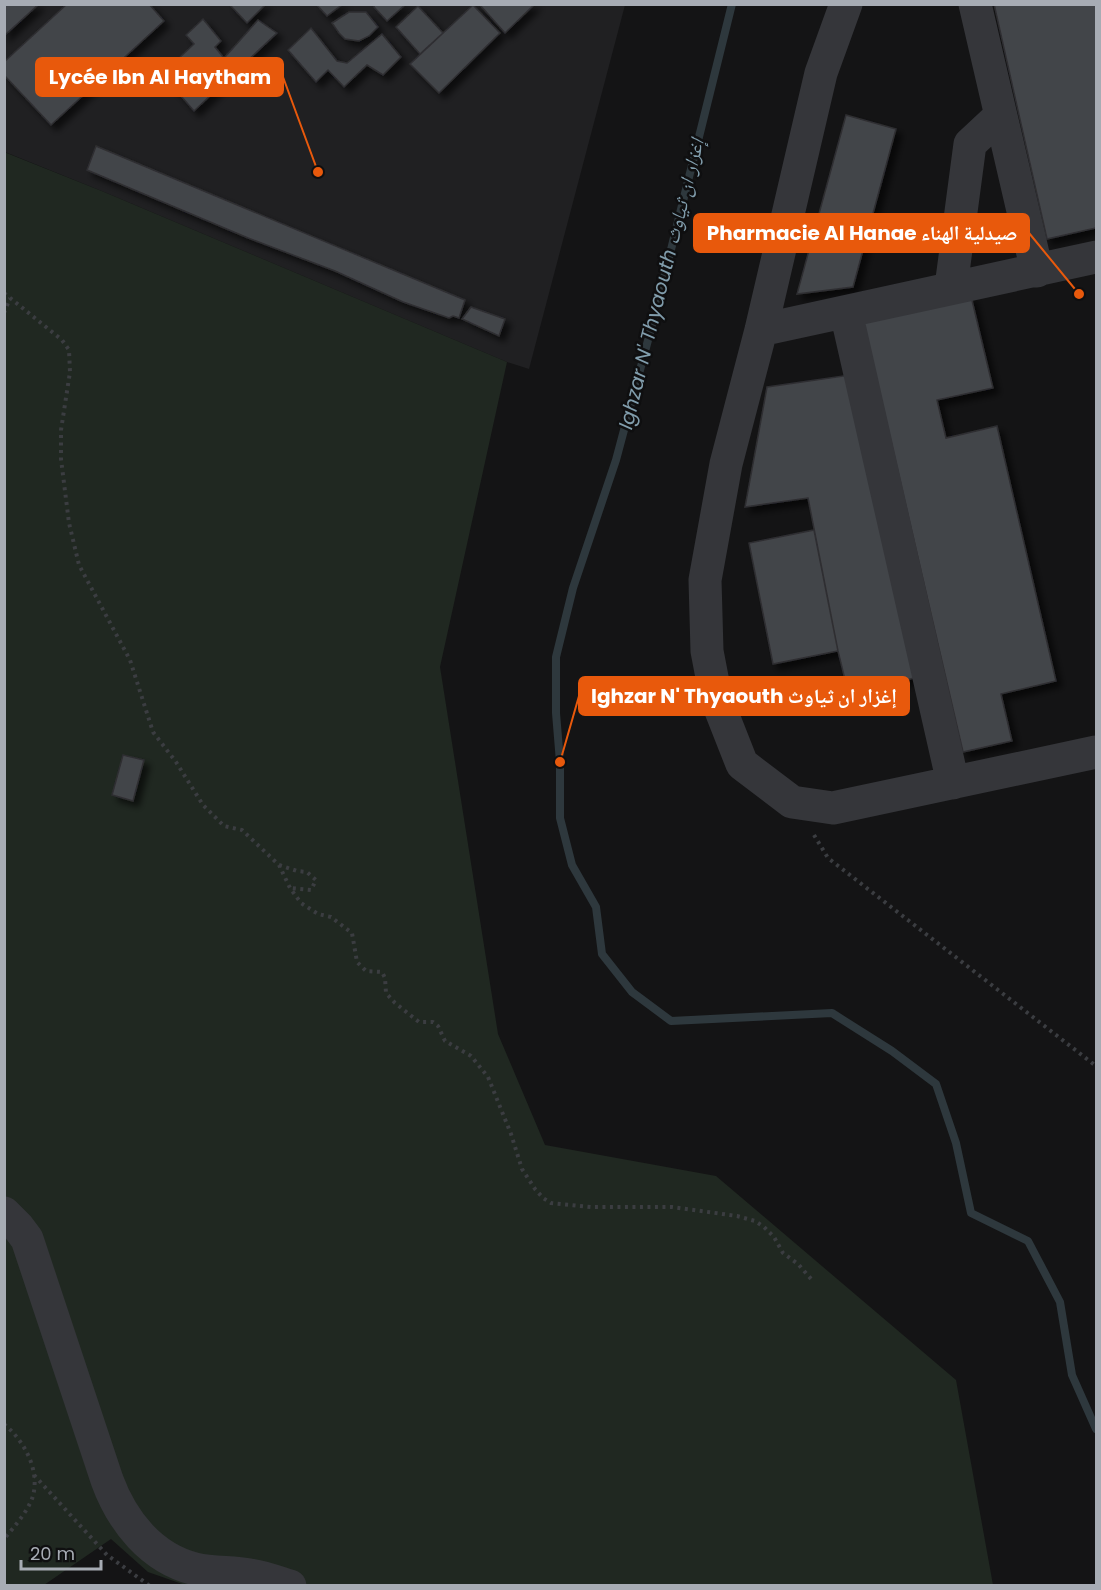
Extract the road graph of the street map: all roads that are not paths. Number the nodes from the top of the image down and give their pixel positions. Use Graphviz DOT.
graph roads {
  1 [pos="846,4"];
  2 [pos="975,4"];
  3 [pos="1000,116"];
  4 [pos="1096,256"];
  5 [pos="1037,271"];
  6 [pos="951,287"];
  7 [pos="846,312"];
  8 [pos="761,330"];
  9 [pos="1096,752"];
  10 [pos="952,783"];
  11 [pos="4,1213"];
  12 [pos="290,1586"];
  1 -- 8 [label="street"];
  2 -- 3 [label="street"];
  3 -- 5 [label="street"];
  3 -- 6 [label="street"];
  4 -- 5 [label="street"];
  5 -- 6 [label="street"];
  6 -- 7 [label="street"];
  7 -- 8 [label="street"];
  7 -- 10 [label="street"];
  8 -- 10 [label="street"];
  9 -- 10 [label="street"];
  11 -- 12 [label="street"];
}
